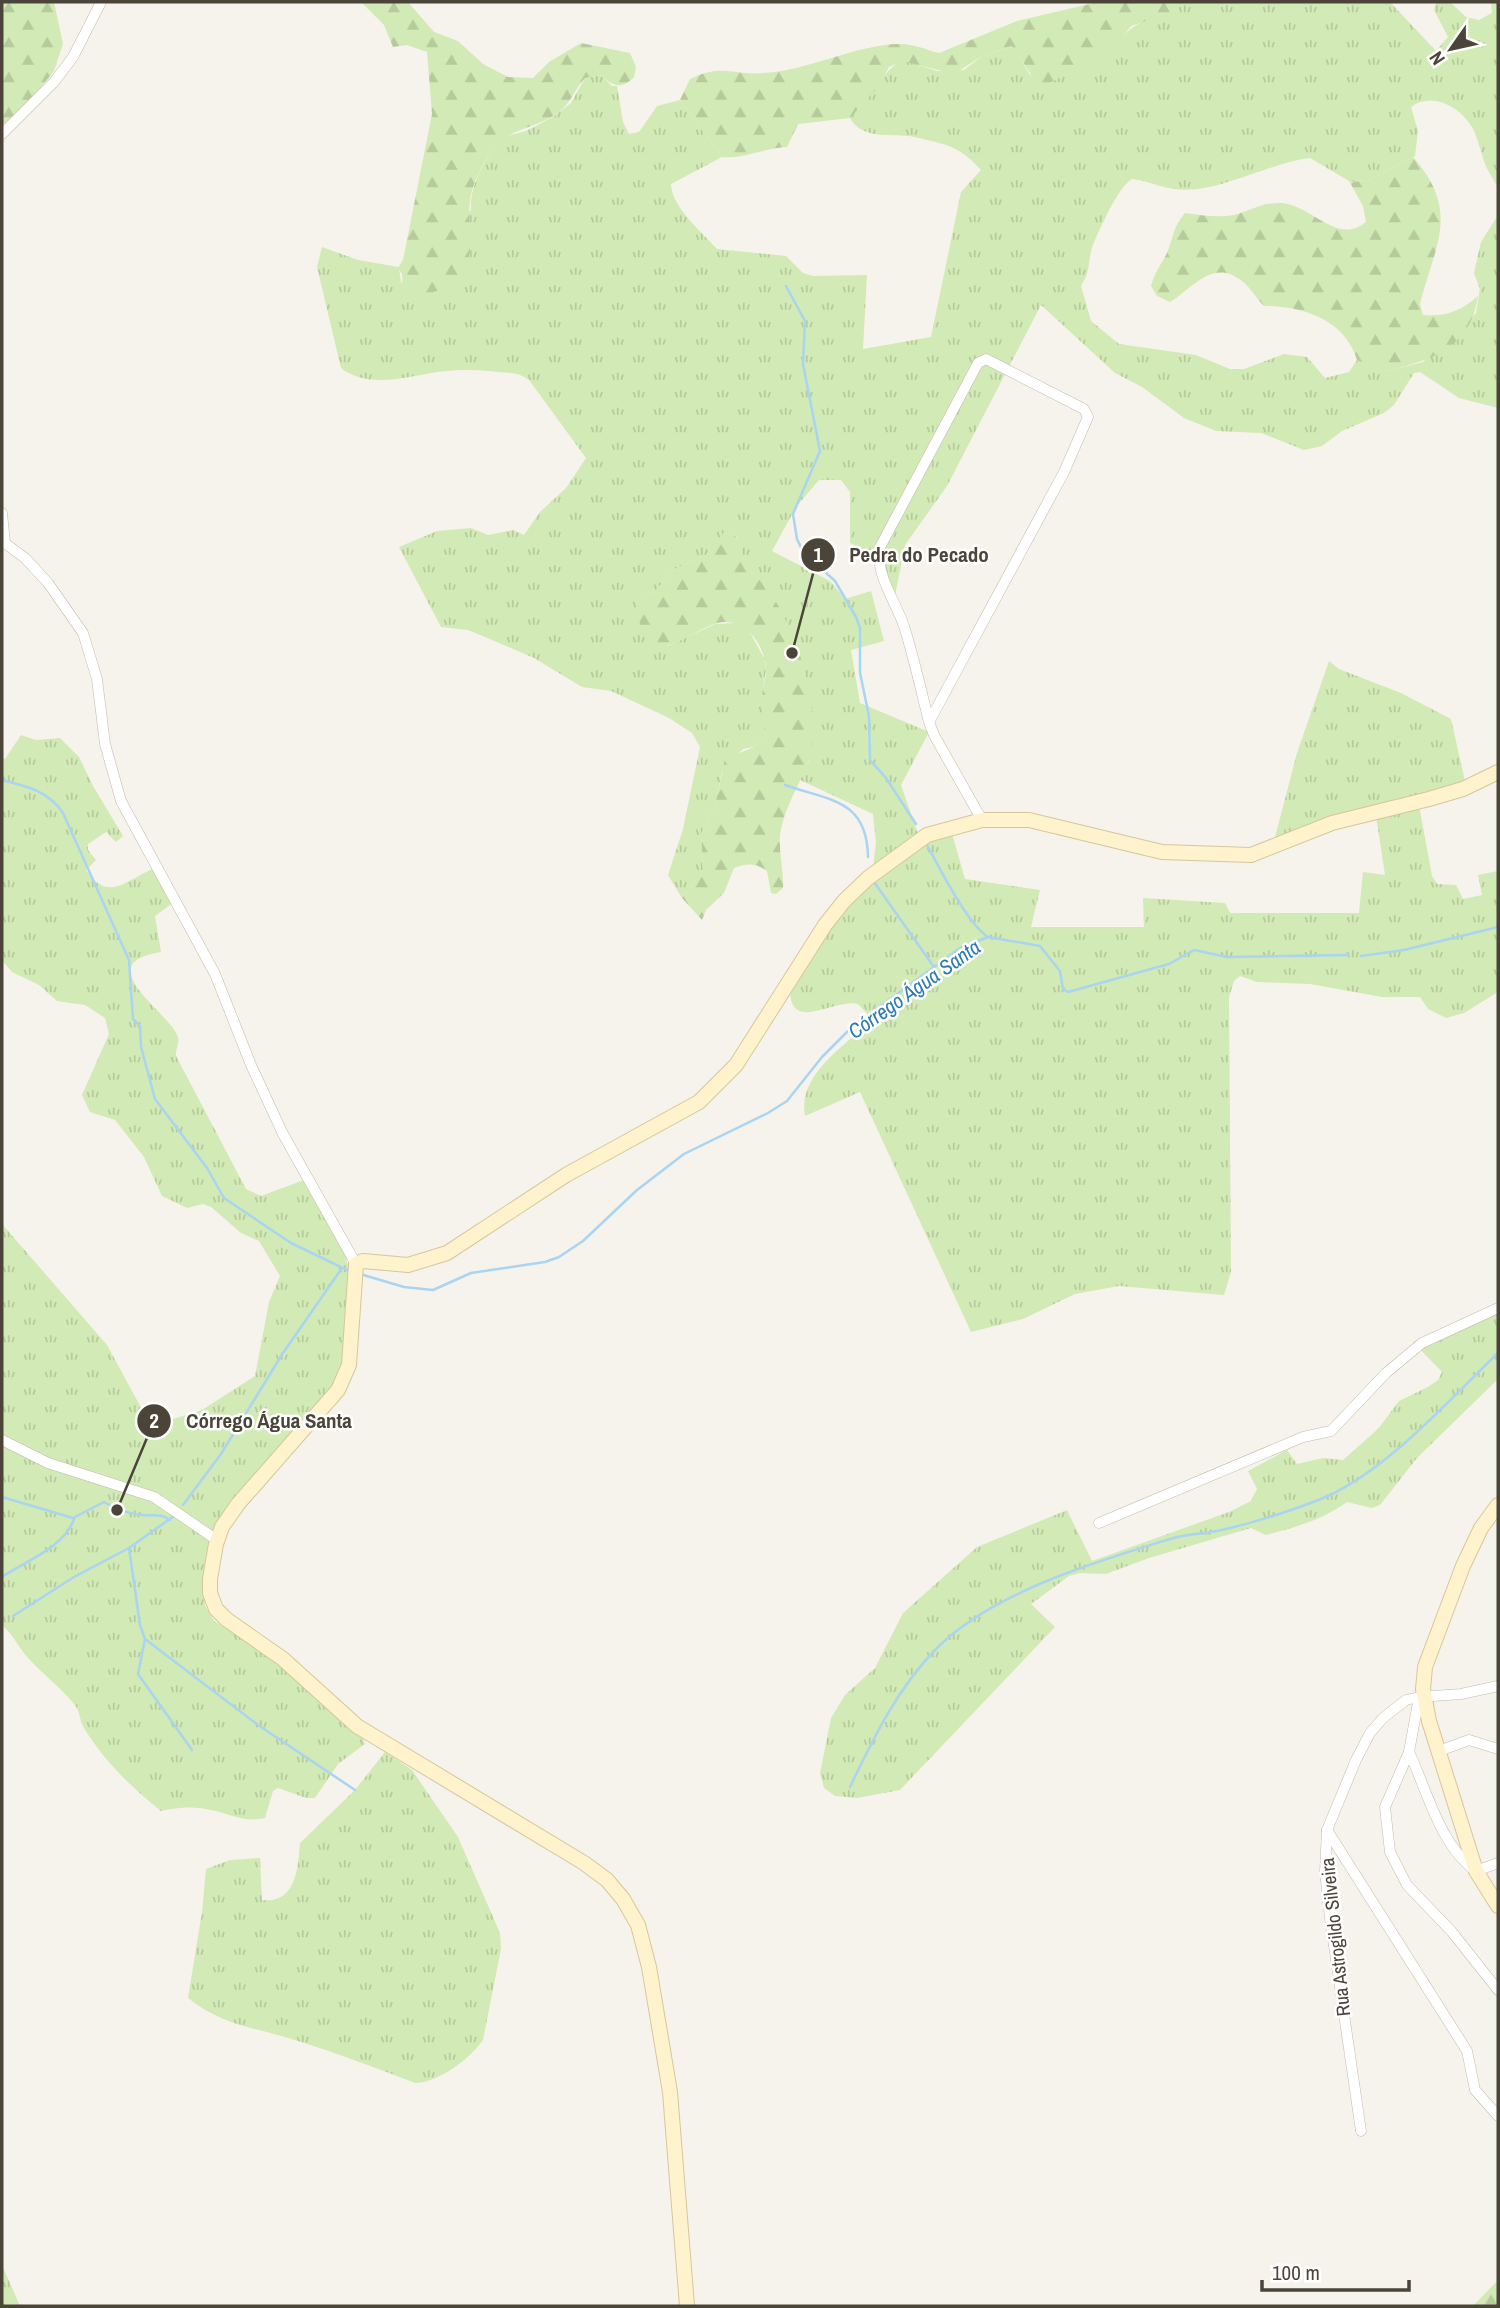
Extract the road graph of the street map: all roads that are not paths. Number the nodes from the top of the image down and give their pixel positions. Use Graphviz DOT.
graph roads {
  1 [pos="101,2"];
  2 [pos="2,134"];
  3 [pos="2,513"];
  4 [pos="4,542"];
  5 [pos="929,722"];
  6 [pos="1498,772"];
  7 [pos="982,820"];
  8 [pos="356,1264"];
  9 [pos="1498,1308"];
  10 [pos="2,1440"];
  11 [pos="1498,1505"];
  12 [pos="1099,1523"];
  13 [pos="217,1540"];
  14 [pos="1498,1686"];
  15 [pos="1421,1697"];
  16 [pos="1498,1749"];
  17 [pos="1438,1751"];
  18 [pos="1409,1752"];
  19 [pos="1327,1830"];
  20 [pos="1498,1863"];
  21 [pos="1476,1871"];
  22 [pos="1498,1906"];
  23 [pos="1498,1990"];
  24 [pos="1498,2116"];
  25 [pos="1362,2132"];
  26 [pos="687,2306"];
  1 -- 2 [label="street"];
  3 -- 4 [label="street"];
  4 -- 8 [label="street"];
  5 -- 5 [label="street"];
  5 -- 7 [label="street"];
  6 -- 7 [label="street"];
  7 -- 8 [label="street"];
  8 -- 13 [label="street"];
  9 -- 12 [label="street"];
  10 -- 13 [label="street"];
  11 -- 15 [label="street"];
  13 -- 26 [label="street"];
  14 -- 15 [label="street"];
  15 -- 17 [label="street"];
  15 -- 18 [label="street"];
  15 -- 19 [label="street, Rua Astrogildo Silveira"];
  16 -- 17 [label="street"];
  17 -- 21 [label="street"];
  18 -- 21 [label="street"];
  18 -- 23 [label="street"];
  19 -- 24 [label="street"];
  19 -- 25 [label="street, Rua Astrogildo Silveira"];
  20 -- 21 [label="street"];
  21 -- 22 [label="street"];
}
